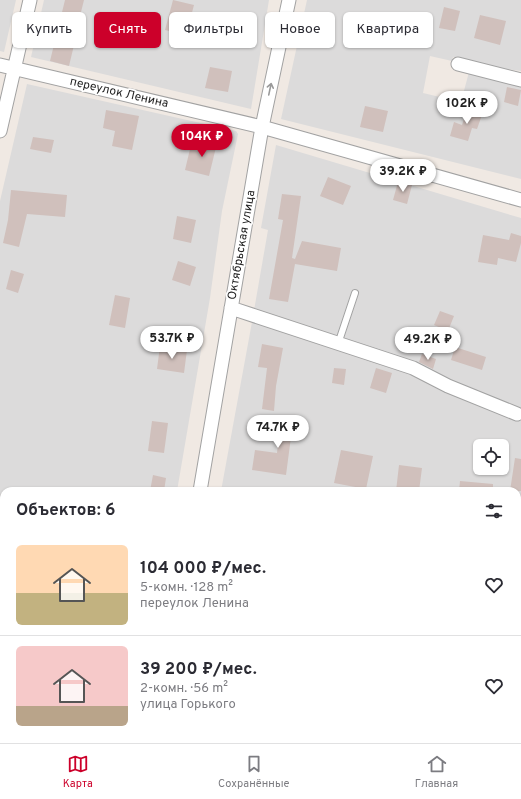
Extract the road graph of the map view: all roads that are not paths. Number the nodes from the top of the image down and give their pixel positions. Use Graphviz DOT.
graph roads {
  1 [pos="30,0"];
  2 [pos="289,0"];
  3 [pos="458,64"];
  4 [pos="0,65"];
  5 [pos="14,68"];
  6 [pos="521,80"];
  7 [pos="262,128"];
  8 [pos="0,131"];
  9 [pos="521,200"];
  10 [pos="355,293"];
  11 [pos="231,308"];
  12 [pos="338,344"];
  13 [pos="517,414"];
  14 [pos="201,487"];
  1 -- 5 [label="street"];
  7 -- 2 [label="street, Октябрьская улица, one-way"];
  3 -- 6 [label="street"];
  4 -- 5 [label="street, переулок Ленина"];
  5 -- 7 [label="street, переулок Ленина"];
  5 -- 8 [label="street"];
  7 -- 9 [label="street, переулок Ленина"];
  7 -- 11 [label="street, Октябрьская улица"];
  10 -- 12 [label="lane"];
  11 -- 12 [label="street"];
  11 -- 14 [label="street, Октябрьская улица"];
  12 -- 13 [label="street"];
}
